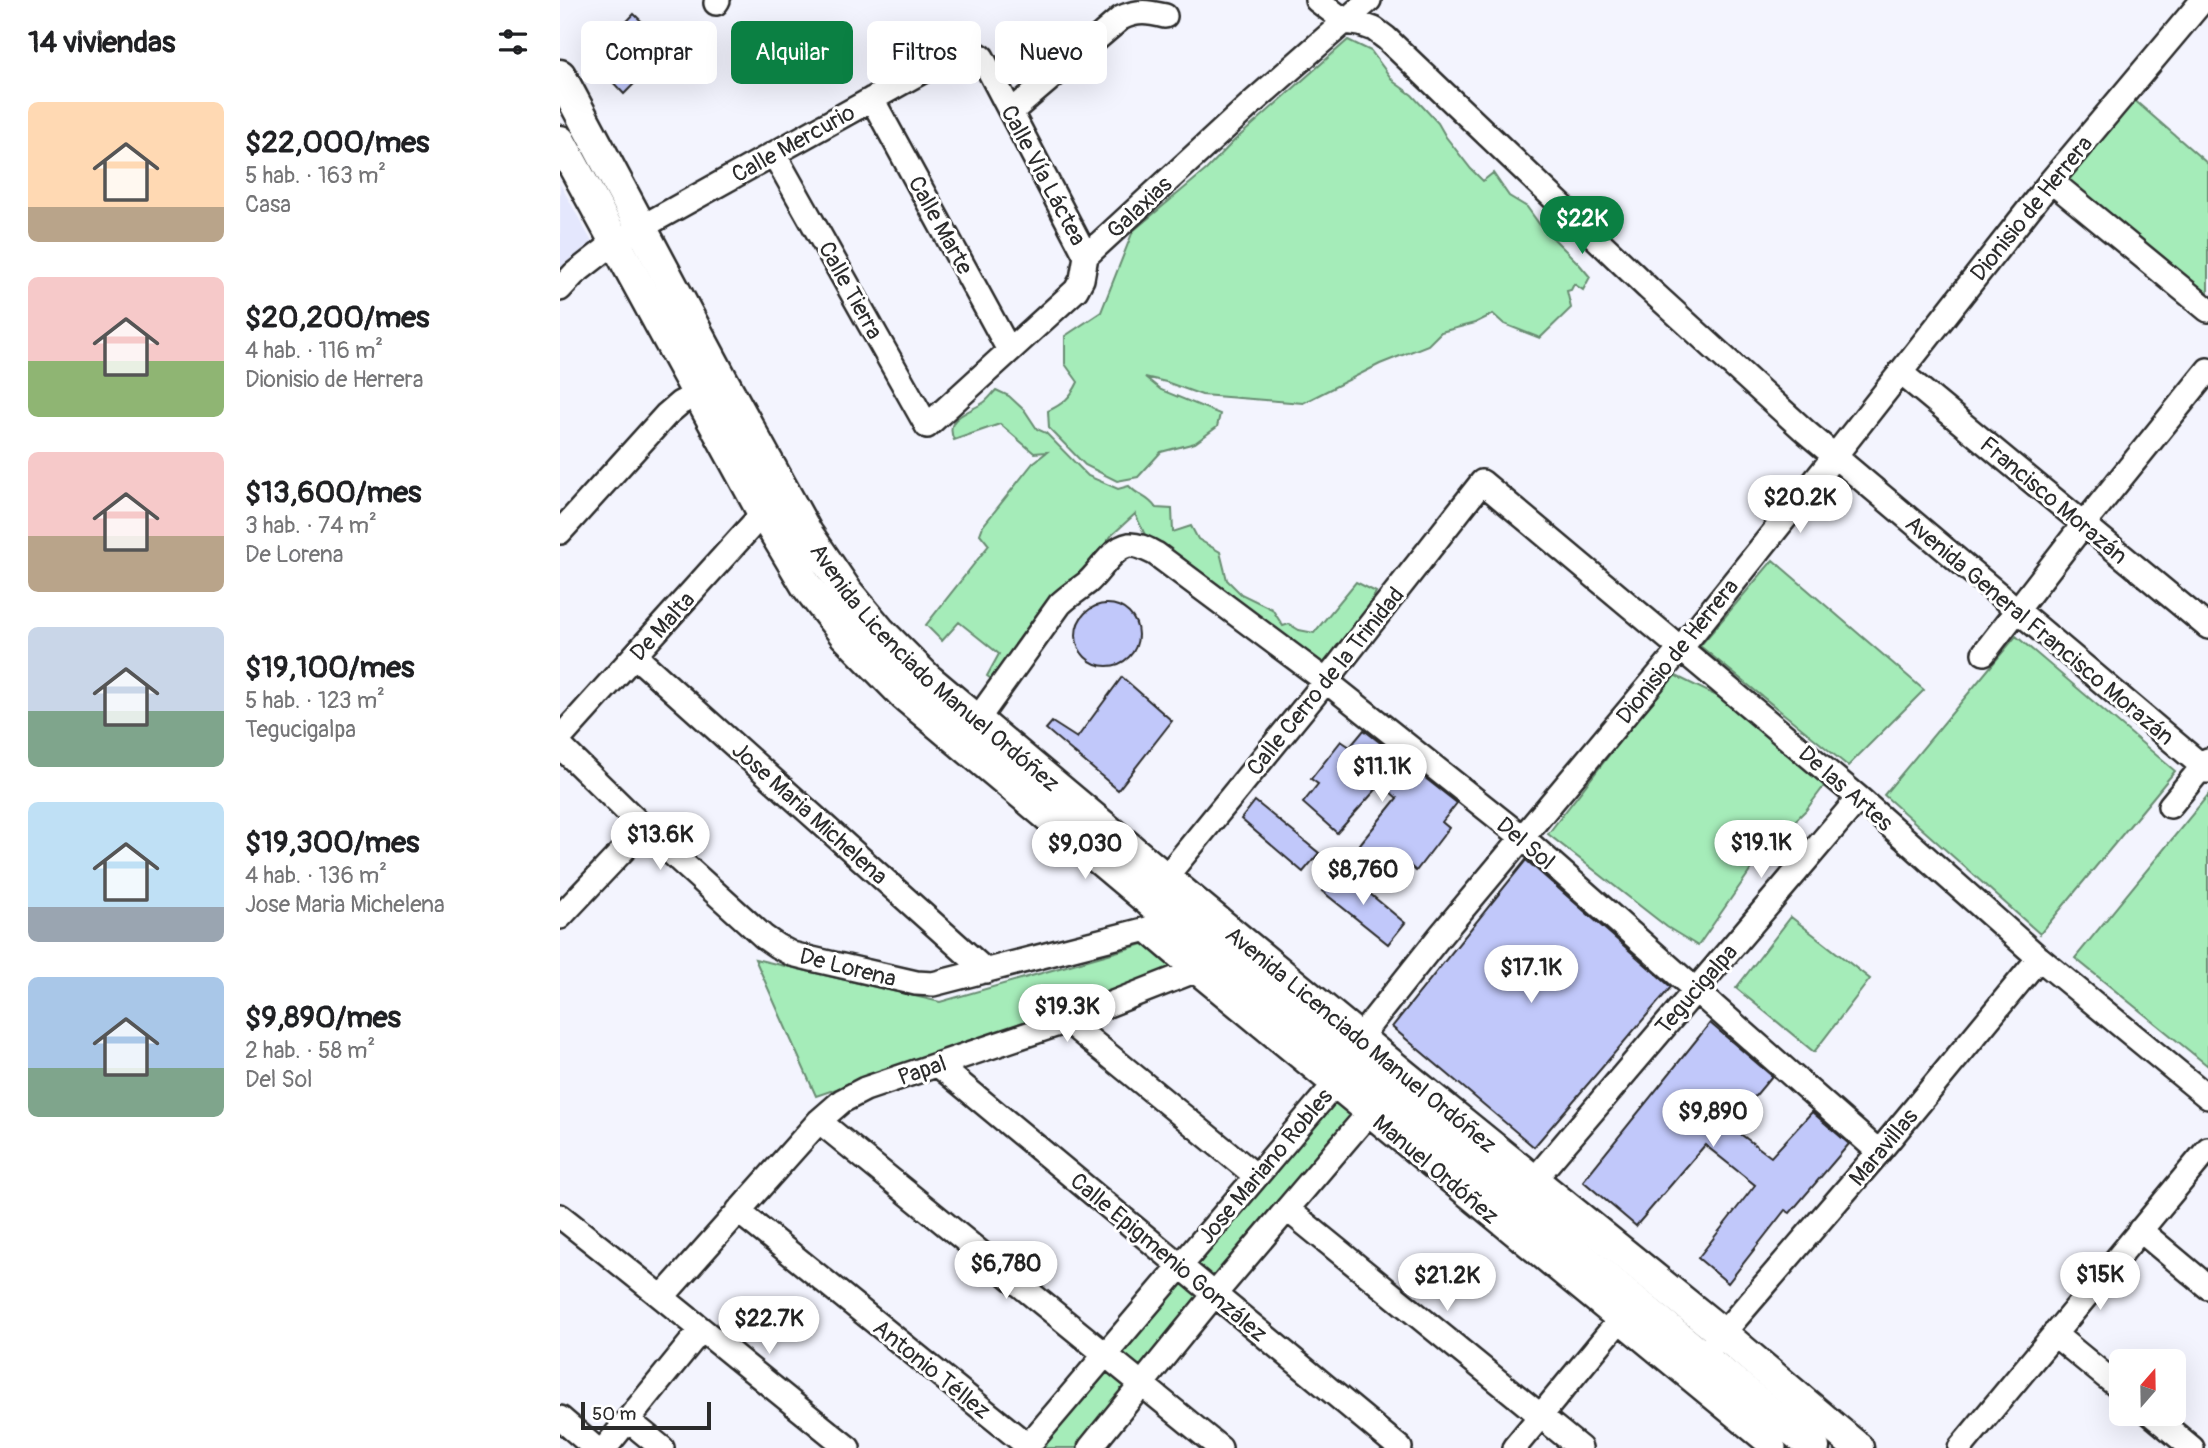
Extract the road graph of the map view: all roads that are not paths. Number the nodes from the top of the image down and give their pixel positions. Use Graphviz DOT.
graph roads {
  1 [pos="1317,0"];
  2 [pos="1370,0"];
  3 [pos="2203,0"];
  4 [pos="1166,16"];
  5 [pos="1346,22"];
  6 [pos="982,57"];
  7 [pos="560,75"];
  8 [pos="872,99"];
  9 [pos="1011,112"];
  10 [pos="560,141"];
  11 [pos="774,154"];
  12 [pos="2051,181"];
  13 [pos="641,227"];
  14 [pos="615,242"];
  15 [pos="1086,256"];
  16 [pos="560,289"];
  17 [pos="2208,310"];
  18 [pos="1009,350"];
  19 [pos="2208,370"];
  20 [pos="1900,372"];
  21 [pos="710,388"];
  22 [pos="927,426"];
  23 [pos="1834,457"];
  24 [pos="1482,482"];
  25 [pos="763,513"];
  26 [pos="2083,524"];
  27 [pos="560,532"];
  28 [pos="2018,611"];
  29 [pos="2208,627"];
  30 [pos="1681,648"];
  31 [pos="1984,653"];
  32 [pos="635,656"];
  33 [pos="1326,681"];
  34 [pos="977,720"];
  35 [pos="560,738"];
  36 [pos="560,746"];
  37 [pos="2206,766"];
  38 [pos="1859,798"];
  39 [pos="2170,807"];
  40 [pos="644,828"];
  41 [pos="1522,837"];
  42 [pos="1166,878"];
  43 [pos="1205,910"];
  44 [pos="560,917"];
  45 [pos="1160,925"];
  46 [pos="1251,950"];
  47 [pos="2039,958"];
  48 [pos="1222,960"];
  49 [pos="986,971"];
  50 [pos="1195,971"];
  51 [pos="1695,989"];
  52 [pos="1067,1021"];
  53 [pos="1355,1061"];
  54 [pos="938,1065"];
  55 [pos="1386,1095"];
  56 [pos="2208,1097"];
  57 [pos="819,1121"];
  58 [pos="2208,1149"];
  59 [pos="1879,1152"];
  60 [pos="1256,1176"];
  61 [pos="1534,1180"];
  62 [pos="1287,1209"];
  63 [pos="738,1211"];
  64 [pos="560,1216"];
  65 [pos="2140,1230"];
  66 [pos="1181,1266"];
  67 [pos="1656,1279"];
  68 [pos="2208,1287"];
  69 [pos="1214,1295"];
  70 [pos="663,1296"];
  71 [pos="1626,1312"];
  72 [pos="701,1330"];
  73 [pos="1723,1334"];
  74 [pos="2054,1334"];
  75 [pos="1106,1355"];
  76 [pos="1702,1357"];
  77 [pos="2109,1379"];
  78 [pos="1142,1384"];
  79 [pos="1541,1416"];
  80 [pos="560,1418"];
  81 [pos="629,1420"];
  82 [pos="2165,1426"];
  83 [pos="1027,1447"];
  84 [pos="595,1448"];
  85 [pos="605,1448"];
  86 [pos="662,1448"];
  87 [pos="848,1448"];
  88 [pos="1090,1448"];
  89 [pos="1220,1448"];
  90 [pos="1400,1448"];
  91 [pos="1514,1448"];
  92 [pos="1580,1448"];
  93 [pos="1774,1448"];
  94 [pos="1814,1448"];
  95 [pos="1858,1448"];
  96 [pos="1960,1448"];
  97 [pos="2192,1448"];
  1 -- 5 [label="street, Avenida General Francisco Morazán"];
  2 -- 5 [label="street, Galaxias"];
  3 -- 12 [label="street, Dionisio de Herrera"];
  4 -- 9 [label="street"];
  5 -- 15 [label="street, Galaxias"];
  5 -- 23 [label="street, Avenida General Francisco Morazán"];
  6 -- 8 [label="street, Calle Mercurio"];
  6 -- 9 [label="street, Calle Vía Láctea"];
  7 -- 13 [label="main road, Avenida Licenciado Manuel Ordóñez"];
  8 -- 11 [label="street, Calle Mercurio"];
  8 -- 18 [label="street, Calle Marte"];
  9 -- 15 [label="street, Calle Vía Láctea"];
  10 -- 14 [label="main road, Avenida Licenciado Manuel Ordóñez"];
  11 -- 13 [label="street, Calle Mercurio"];
  11 -- 22 [label="street, Calle Tierra"];
  12 -- 17 [label="street"];
  12 -- 20 [label="street, Dionisio de Herrera"];
  13 -- 14 [label="street, Calle Mercurio"];
  13 -- 21 [label="main road, Avenida Licenciado Manuel Ordóñez"];
  14 -- 16 [label="street, Calle Mercurio"];
  14 -- 21 [label="main road, Avenida Licenciado Manuel Ordóñez"];
  15 -- 18 [label="street, Galaxias"];
  18 -- 22 [label="street, Galaxias"];
  19 -- 26 [label="street"];
  20 -- 23 [label="street, Dionisio de Herrera"];
  20 -- 26 [label="street, Francisco Morazán"];
  21 -- 25 [label="main road, Avenida Licenciado Manuel Ordóñez"];
  21 -- 27 [label="street"];
  21 -- 34 [label="main road, Avenida Licenciado Manuel Ordóñez"];
  23 -- 28 [label="street, Avenida General Francisco Morazán"];
  23 -- 30 [label="street, Dionisio de Herrera"];
  24 -- 30 [label="street, De las Artes"];
  24 -- 33 [label="street, Calle Cerro de la Trinidad"];
  25 -- 32 [label="street, De Malta"];
  25 -- 45 [label="main road, Avenida Licenciado Manuel Ordóñez"];
  26 -- 28 [label="street"];
  26 -- 29 [label="street, Francisco Morazán"];
  28 -- 31 [label="street"];
  28 -- 37 [label="street, Avenida General Francisco Morazán"];
  30 -- 38 [label="street, De las Artes"];
  30 -- 41 [label="street, Dionisio de Herrera"];
  32 -- 35 [label="street, De Malta"];
  32 -- 49 [label="street, Jose Maria Michelena"];
  33 -- 34 [label="street, Del Sol"];
  33 -- 41 [label="street, Del Sol"];
  33 -- 42 [label="street, Calle Cerro de la Trinidad"];
  34 -- 42 [label="main road, Avenida Licenciado Manuel Ordóñez"];
  36 -- 40 [label="street, De Lorena"];
  37 -- 39 [label="street"];
  38 -- 47 [label="street, De las Artes"];
  38 -- 51 [label="street, Tegucigalpa"];
  40 -- 44 [label="street"];
  40 -- 49 [label="street, De Lorena"];
  41 -- 51 [label="street, Del Sol"];
  41 -- 53 [label="street, Dionisio de Herrera"];
  42 -- 43 [label="main road, Avenida Licenciado Manuel Ordóñez"];
  43 -- 45 [label="street, De Lorena"];
  43 -- 46 [label="main road, Avenida Licenciado Manuel Ordóñez"];
  45 -- 48 [label="main road, Avenida Licenciado Manuel Ordóñez"];
  45 -- 49 [label="street, De Lorena"];
  45 -- 50 [label="street"];
  46 -- 48 [label="street, Papal"];
  46 -- 53 [label="main road, Avenida Licenciado Manuel Ordóñez"];
  47 -- 56 [label="street, De las Artes"];
  47 -- 59 [label="street, Maravillas"];
  48 -- 50 [label="street, Papal"];
  48 -- 53 [label="main road, Avenida Licenciado Manuel Ordóñez"];
  50 -- 52 [label="street, Papal"];
  50 -- 53 [label="street"];
  51 -- 59 [label="street, Del Sol"];
  51 -- 61 [label="street, Tegucigalpa"];
  52 -- 54 [label="street, Papal"];
  52 -- 60 [label="street"];
  53 -- 55 [label="main road, Avenida Licenciado Manuel Ordóñez"];
  53 -- 60 [label="street, Jose Mariano Robles"];
  54 -- 57 [label="street, Papal"];
  54 -- 66 [label="street, Calle Epigmenio González"];
  55 -- 61 [label="main road, Avenida Licenciado Manuel Ordóñez"];
  55 -- 62 [label="street, Jose Mariano Robles"];
  55 -- 71 [label="main road, Avenida Licenciado Manuel Ordóñez"];
  57 -- 63 [label="street, Papal"];
  57 -- 75 [label="street"];
  58 -- 65 [label="street"];
  59 -- 73 [label="street, Maravillas"];
  60 -- 66 [label="street, Jose Mariano Robles"];
  61 -- 67 [label="main road, Avenida Licenciado Manuel Ordóñez"];
  62 -- 69 [label="street, Jose Mariano Robles"];
  62 -- 79 [label="street"];
  63 -- 70 [label="street, Papal"];
  63 -- 83 [label="street, Antonio Téllez"];
  64 -- 70 [label="street"];
  65 -- 68 [label="street"];
  65 -- 74 [label="street"];
  66 -- 69 [label="street, Calle Epigmenio González"];
  66 -- 75 [label="street, Jose Mariano Robles"];
  67 -- 71 [label="street"];
  67 -- 73 [label="main road, Avenida Licenciado Manuel Ordóñez"];
  69 -- 78 [label="street, Jose Mariano Robles"];
  69 -- 90 [label="street, Calle Epigmenio González"];
  70 -- 72 [label="street"];
  71 -- 76 [label="main road, Avenida Licenciado Manuel Ordóñez"];
  71 -- 79 [label="street"];
  71 -- 93 [label="street"];
  72 -- 81 [label="street"];
  72 -- 87 [label="street"];
  73 -- 76 [label="street, Maravillas"];
  73 -- 95 [label="main road, Avenida Licenciado Manuel Ordóñez"];
  74 -- 77 [label="street"];
  74 -- 96 [label="street"];
  75 -- 78 [label="street"];
  75 -- 83 [label="street, Jose Mariano Robles"];
  76 -- 94 [label="main road, Avenida Licenciado Manuel Ordóñez"];
  78 -- 88 [label="street, Jose Mariano Robles"];
  78 -- 89 [label="street"];
  79 -- 91 [label="street"];
  79 -- 92 [label="street"];
  80 -- 84 [label="street"];
  81 -- 85 [label="street"];
  81 -- 86 [label="street"];
  82 -- 97 [label="street"];
}
